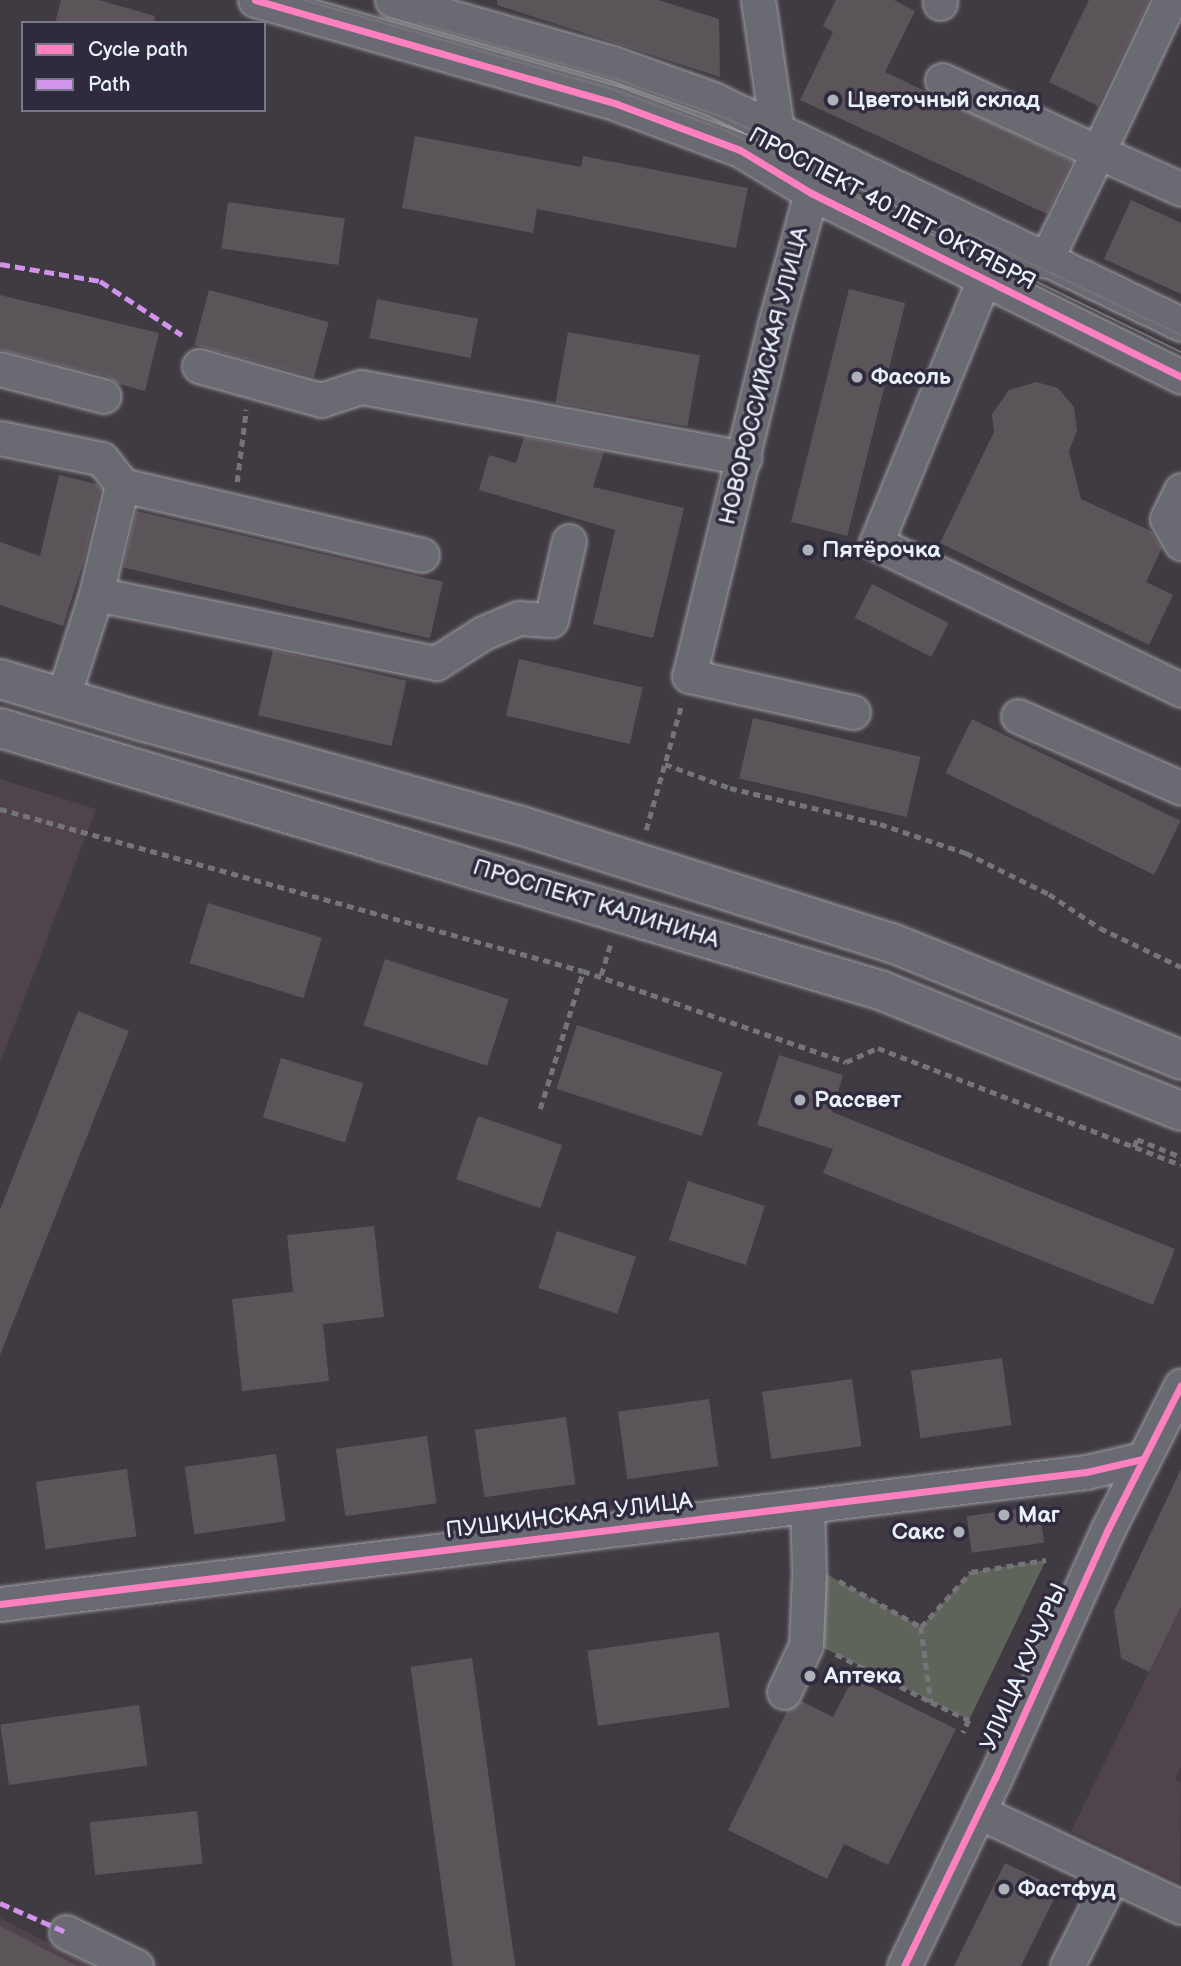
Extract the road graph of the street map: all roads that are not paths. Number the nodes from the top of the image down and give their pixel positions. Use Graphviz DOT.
graph roads {
  1 [pos="255,0"];
  2 [pos="392,0"];
  3 [pos="1170,0"];
  4 [pos="753,2"];
  5 [pos="458,10"];
  6 [pos="942,80"];
  7 [pos="777,130"];
  8 [pos="1098,152"];
  9 [pos="1181,189"];
  10 [pos="811,193"];
  11 [pos="1045,261"];
  12 [pos="983,281"];
  13 [pos="1181,324"];
  14 [pos="199,366"];
  15 [pos="0,369"];
  16 [pos="1181,377"];
  17 [pos="104,396"];
  18 [pos="0,438"];
  19 [pos="744,458"];
  20 [pos="122,485"];
  21 [pos="1181,490"];
  22 [pos="569,541"];
  23 [pos="1181,543"];
  24 [pos="422,555"];
  25 [pos="96,594"];
  26 [pos="0,679"];
  27 [pos="1181,690"];
  28 [pos="63,697"];
  29 [pos="853,712"];
  30 [pos="1018,716"];
  31 [pos="0,728"];
  32 [pos="1181,788"];
  33 [pos="1181,1060"];
  34 [pos="1181,1111"];
  35 [pos="1181,1385"];
  36 [pos="1142,1459"];
  37 [pos="807,1506"];
  38 [pos="0,1604"];
  39 [pos="784,1692"];
  40 [pos="979,1812"];
  41 [pos="1113,1875"];
  42 [pos="1181,1907"];
  43 [pos="66,1931"];
  44 [pos="136,1966"];
  45 [pos="904,1966"];
  46 [pos="1068,1966"];
  1 -- 10 [label="street, ПРОСПЕКТ 40 ЛЕТ ОКТЯБРЯ"];
  2 -- 5 [label="street, ПРОСПЕКТ 40 ЛЕТ ОКТЯБРЯ"];
  3 -- 8 [label="street"];
  4 -- 7 [label="street"];
  5 -- 7 [label="street, ПРОСПЕКТ 40 ЛЕТ ОКТЯБРЯ"];
  6 -- 8 [label="street"];
  7 -- 10 [label="street"];
  7 -- 11 [label="street, ПРОСПЕКТ 40 ЛЕТ ОКТЯБРЯ"];
  8 -- 9 [label="street"];
  8 -- 11 [label="street"];
  10 -- 12 [label="street, ПРОСПЕКТ 40 ЛЕТ ОКТЯБРЯ"];
  10 -- 19 [label="street, НОВОРОССИЙСКАЯ УЛИЦА"];
  11 -- 13 [label="street, ПРОСПЕКТ 40 ЛЕТ ОКТЯБРЯ"];
  12 -- 16 [label="street, ПРОСПЕКТ 40 ЛЕТ ОКТЯБРЯ"];
  12 -- 27 [label="street"];
  14 -- 19 [label="street"];
  15 -- 17 [label="street"];
  18 -- 20 [label="street"];
  19 -- 29 [label="street, НОВОРОССИЙСКАЯ УЛИЦА"];
  20 -- 24 [label="street"];
  20 -- 25 [label="street"];
  21 -- 23 [label="street"];
  22 -- 25 [label="street"];
  25 -- 28 [label="street"];
  26 -- 28 [label="main road"];
  28 -- 33 [label="main road"];
  30 -- 32 [label="street"];
  31 -- 34 [label="main road, ПРОСПЕКТ КАЛИНИНА"];
  35 -- 36 [label="street, УЛИЦА КУЧУРЫ"];
  36 -- 37 [label="street, ПУШКИНСКАЯ УЛИЦА"];
  36 -- 40 [label="street, УЛИЦА КУЧУРЫ"];
  37 -- 38 [label="street, ПУШКИНСКАЯ УЛИЦА"];
  37 -- 39 [label="street"];
  40 -- 41 [label="street"];
  40 -- 45 [label="street, УЛИЦА КУЧУРЫ"];
  41 -- 42 [label="street"];
  41 -- 46 [label="street"];
  43 -- 44 [label="street"];
}
